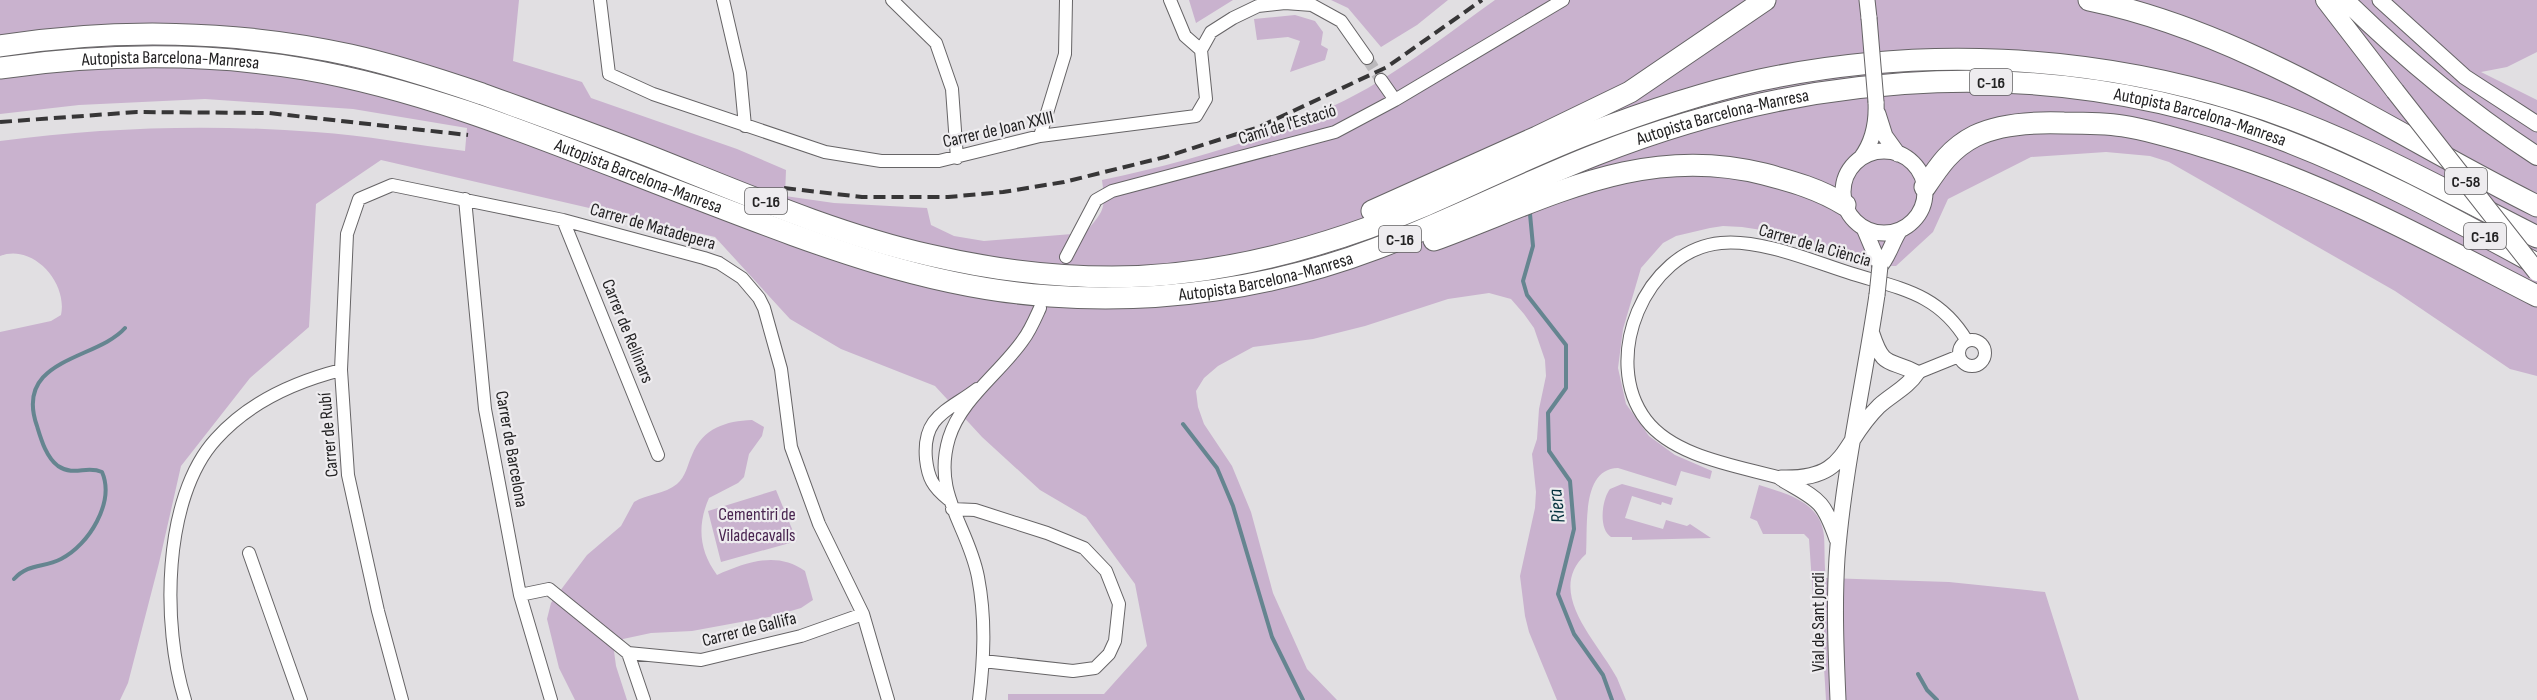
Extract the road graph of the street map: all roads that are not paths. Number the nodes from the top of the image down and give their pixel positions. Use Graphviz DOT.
graph roads {
  1 [pos="600,0"];
  2 [pos="723,0"];
  3 [pos="892,0"];
  4 [pos="1066,0"];
  5 [pos="1170,0"];
  6 [pos="1563,0"];
  7 [pos="1765,0"];
  8 [pos="1867,0"];
  9 [pos="2089,0"];
  10 [pos="2325,0"];
  11 [pos="2345,0"];
  12 [pos="2380,0"];
  13 [pos="0,46"];
  14 [pos="1201,50"];
  15 [pos="1367,58"];
  16 [pos="0,69"];
  17 [pos="1381,80"];
  18 [pos="1395,100"];
  19 [pos="1876,107"];
  20 [pos="2537,124"];
  21 [pos="745,126"];
  22 [pos="1040,136"];
  23 [pos="1898,154"];
  24 [pos="2537,156"];
  25 [pos="957,158"];
  26 [pos="1861,158"];
  27 [pos="2396,164"];
  28 [pos="392,185"];
  29 [pos="1925,187"];
  30 [pos="465,199"];
  31 [pos="1845,205"];
  32 [pos="2537,206"];
  33 [pos="563,220"];
  34 [pos="2537,225"];
  35 [pos="1864,228"];
  36 [pos="1900,230"];
  37 [pos="2537,237"];
  38 [pos="1066,257"];
  39 [pos="2537,264"];
  40 [pos="1880,266"];
  41 [pos="1010,269"];
  42 [pos="2537,272"];
  43 [pos="1270,281"];
  44 [pos="2537,296"];
  45 [pos="1040,308"];
  46 [pos="1871,333"];
  47 [pos="1967,341"];
  48 [pos="1959,356"];
  49 [pos="341,370"];
  50 [pos="1917,373"];
  51 [pos="988,381"];
  52 [pos="1853,438"];
  53 [pos="658,455"];
  54 [pos="1781,478"];
  55 [pos="950,504"];
  56 [pos="1839,545"];
  57 [pos="249,554"];
  58 [pos="520,595"];
  59 [pos="863,614"];
  60 [pos="628,653"];
  61 [pos="983,661"];
  62 [pos="185,700"];
  63 [pos="301,700"];
  64 [pos="402,700"];
  65 [pos="551,700"];
  66 [pos="644,700"];
  67 [pos="888,700"];
  68 [pos="979,700"];
  69 [pos="1838,700"];
  1 -- 21 [label="street, Carrer de Joan XXIII"];
  2 -- 21 [label="street"];
  3 -- 25 [label="street"];
  4 -- 22 [label="street"];
  5 -- 14 [label="street"];
  6 -- 18 [label="street, Camí de l'Estació"];
  7 -- 41 [label="highway"];
  8 -- 19 [label="street, bridge"];
  9 -- 32 [label="highway"];
  10 -- 42 [label="main road, C-58, bridge"];
  11 -- 24 [label="main road"];
  12 -- 20 [label="street"];
  13 -- 41 [label="highway, Autopista Barcelona-Manresa / C-16"];
  14 -- 15 [label="street"];
  14 -- 22 [label="street, Carrer de Joan XXIII"];
  16 -- 43 [label="highway, Autopista Barcelona-Manresa / C-16"];
  17 -- 18 [label="street"];
  18 -- 38 [label="street, Camí de l'Estació"];
  19 -- 23 [label="street"];
  19 -- 26 [label="street"];
  21 -- 25 [label="street, Carrer de Joan XXIII"];
  22 -- 25 [label="street, Carrer de Joan XXIII"];
  23 -- 26 [label="street"];
  23 -- 29 [label="street"];
  26 -- 31 [label="street"];
  27 -- 34 [label="highway"];
  27 -- 37 [label="highway, Autopista Barcelona-Manresa / C-16"];
  27 -- 41 [label="highway, Autopista Barcelona-Manresa / C-16"];
  28 -- 30 [label="street, Carrer de Matadepera"];
  28 -- 49 [label="street, Carrer de Rubí"];
  29 -- 36 [label="street"];
  29 -- 44 [label="highway"];
  30 -- 33 [label="street, Carrer de Matadepera"];
  30 -- 58 [label="street, Carrer de Barcelona"];
  31 -- 35 [label="street"];
  31 -- 43 [label="highway"];
  33 -- 53 [label="street, Carrer de Rellinars"];
  33 -- 59 [label="street, Carrer de Matadepera"];
  35 -- 36 [label="street"];
  35 -- 40 [label="street"];
  36 -- 40 [label="street"];
  39 -- 43 [label="highway, Autopista Barcelona-Manresa / C-16"];
  40 -- 46 [label="street, Vial de Sant Jordi, bridge"];
  45 -- 51 [label="street"];
  46 -- 50 [label="street"];
  46 -- 52 [label="street, Vial de Sant Jordi"];
  47 -- 48 [label="street"];
  47 -- 48 [label="street"];
  47 -- 54 [label="street, Carrer de la Ciència"];
  48 -- 50 [label="street"];
  49 -- 62 [label="street"];
  49 -- 64 [label="street, Carrer de Rubí"];
  50 -- 52 [label="street"];
  51 -- 55 [label="street"];
  51 -- 55 [label="street"];
  52 -- 54 [label="street"];
  52 -- 56 [label="street, Vial de Sant Jordi"];
  54 -- 56 [label="street"];
  55 -- 61 [label="street"];
  55 -- 61 [label="street"];
  56 -- 69 [label="street, Vial de Sant Jordi"];
  57 -- 63 [label="street"];
  58 -- 60 [label="street"];
  58 -- 65 [label="street, Carrer de Barcelona"];
  59 -- 60 [label="street, Carrer de Gallifa"];
  59 -- 67 [label="street, Carrer de Matadepera"];
  60 -- 66 [label="street"];
  61 -- 68 [label="street"];
}
